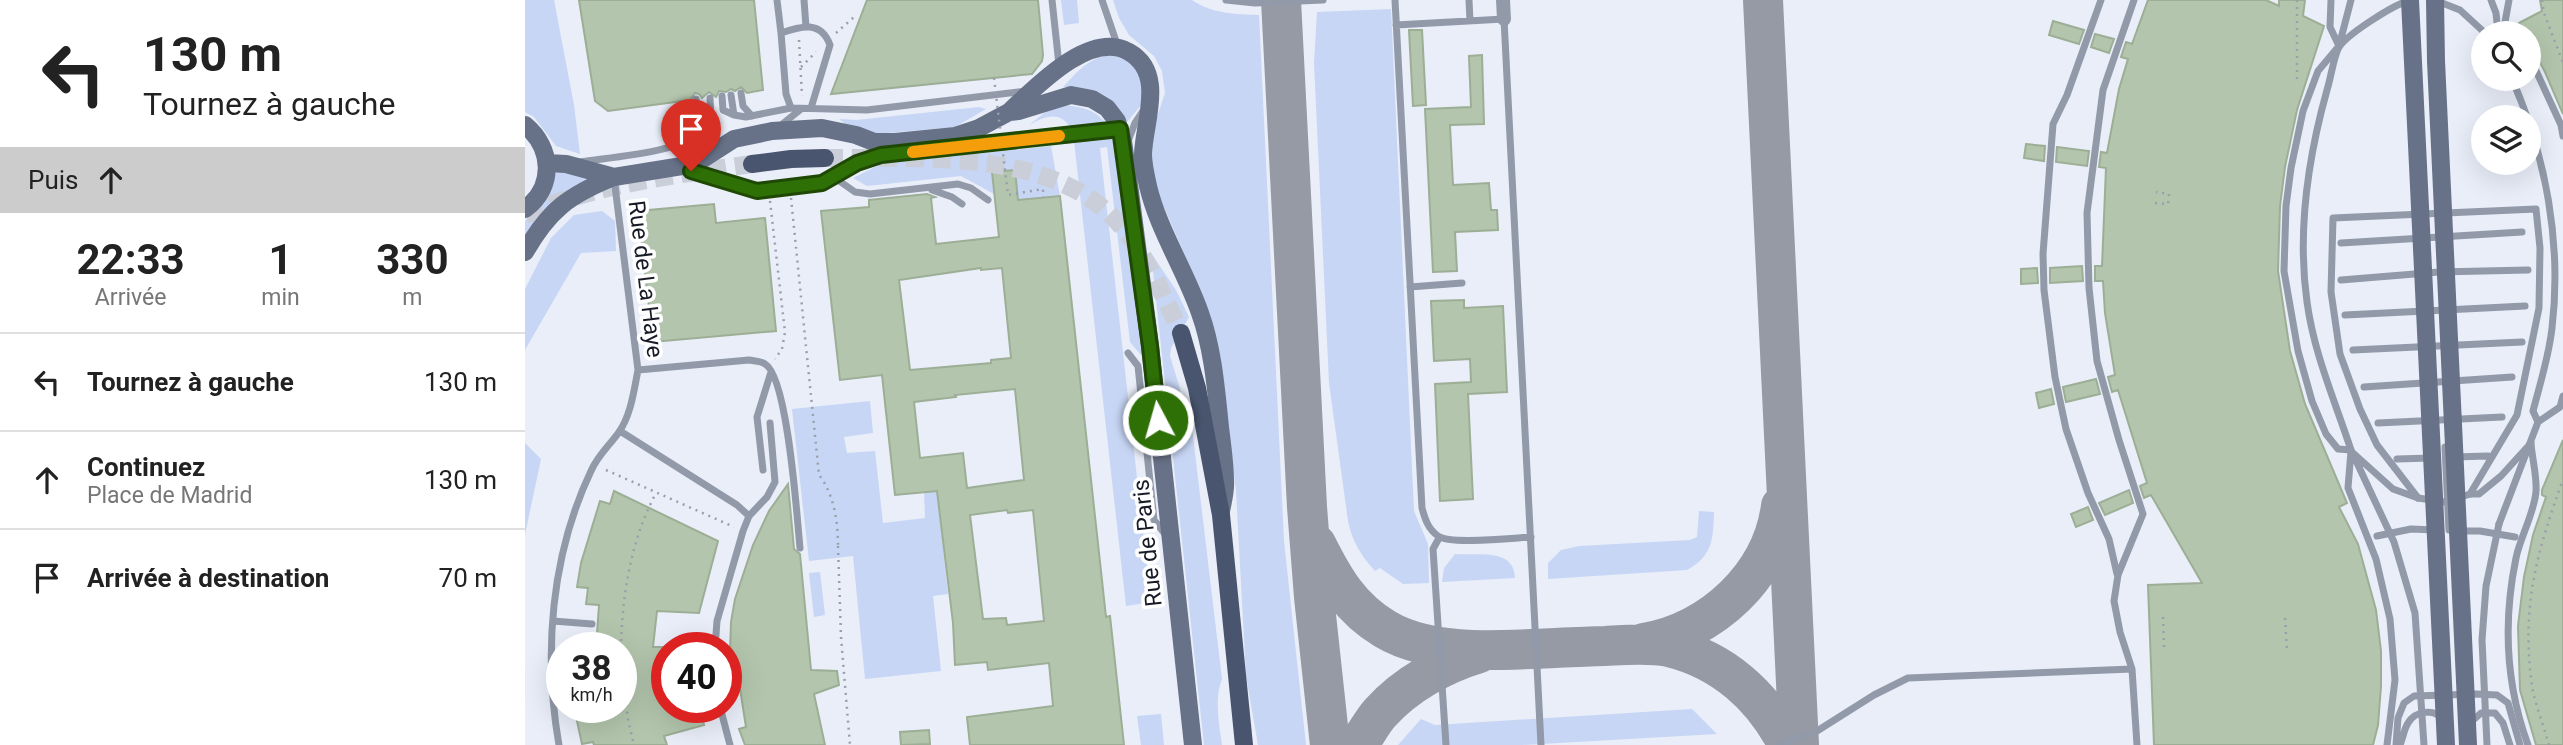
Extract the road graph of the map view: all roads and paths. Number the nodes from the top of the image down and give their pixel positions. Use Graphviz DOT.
graph roads {
  1 [pos="777,0"];
  2 [pos="804,0"];
  3 [pos="1052,0"];
  4 [pos="1102,0"];
  5 [pos="1226,0"];
  6 [pos="1323,0"];
  7 [pos="1395,0"];
  8 [pos="1469,0"];
  9 [pos="1503,0"];
  10 [pos="2101,0"];
  11 [pos="2134,0"];
  12 [pos="2297,0"];
  13 [pos="2351,0"];
  14 [pos="2412,0"];
  15 [pos="2434,0"];
  16 [pos="2491,0"];
  17 [pos="2509,0"];
  18 [pos="2542,0"];
  19 [pos="2331,1"];
  20 [pos="1504,19"];
  21 [pos="1470,21"];
  22 [pos="2472,21"];
  23 [pos="2498,21"];
  24 [pos="2504,21"];
  25 [pos="1396,25"];
  26 [pos="802,27"];
  27 [pos="781,33"];
  28 [pos="2339,46"];
  29 [pos="1118,47"];
  30 [pos="2563,63"];
  31 [pos="1059,69"];
  32 [pos="994,78"];
  33 [pos="2297,79"];
  34 [pos="2541,82"];
  35 [pos="1030,90"];
  36 [pos="2517,91"];
  37 [pos="741,93"];
  38 [pos="731,95"];
  39 [pos="722,96"];
  40 [pos="710,97"];
  41 [pos="697,99"];
  42 [pos="1149,103"];
  43 [pos="791,108"];
  44 [pos="811,108"];
  45 [pos="802,109"];
  46 [pos="1009,112"];
  47 [pos="734,115"];
  48 [pos="752,116"];
  49 [pos="525,125"];
  50 [pos="1120,129"];
  51 [pos="772,131"];
  52 [pos="700,134"];
  53 [pos="2563,136"];
  54 [pos="1125,155"];
  55 [pos="825,159"];
  56 [pos="547,163"];
  57 [pos="566,164"];
  58 [pos="752,164"];
  59 [pos="682,166"];
  60 [pos="614,177"];
  61 [pos="835,177"];
  62 [pos="790,188"];
  63 [pos="928,189"];
  64 [pos="768,191"];
  65 [pos="2156,192"];
  66 [pos="1043,198"];
  67 [pos="988,200"];
  68 [pos="2155,203"];
  69 [pos="962,204"];
  70 [pos="525,209"];
  71 [pos="2436,214"];
  72 [pos="2417,215"];
  73 [pos="2522,232"];
  74 [pos="2437,236"];
  75 [pos="2418,237"];
  76 [pos="2341,243"];
  77 [pos="525,253"];
  78 [pos="2528,270"];
  79 [pos="2439,272"];
  80 [pos="2420,273"];
  81 [pos="2341,280"];
  82 [pos="1462,283"];
  83 [pos="1410,286"];
  84 [pos="2525,306"];
  85 [pos="2440,310"];
  86 [pos="2421,311"];
  87 [pos="2345,315"];
  88 [pos="1181,333"];
  89 [pos="2522,342"];
  90 [pos="2441,345"];
  91 [pos="2423,346"];
  92 [pos="2353,350"];
  93 [pos="1128,353"];
  94 [pos="768,367"];
  95 [pos="638,370"];
  96 [pos="2512,377"];
  97 [pos="2443,381"];
  98 [pos="2424,382"];
  99 [pos="2364,387"];
  100 [pos="2563,397"];
  101 [pos="2502,417"];
  102 [pos="2444,420"];
  103 [pos="770,422"];
  104 [pos="2425,422"];
  105 [pos="2538,422"];
  106 [pos="2378,423"];
  107 [pos="621,431"];
  108 [pos="2531,443"];
  109 [pos="2351,450"];
  110 [pos="2488,456"];
  111 [pos="2446,457"];
  112 [pos="2397,458"];
  113 [pos="2427,458"];
  114 [pos="763,470"];
  115 [pos="613,473"];
  116 [pos="2563,479"];
  117 [pos="656,493"];
  118 [pos="2470,494"];
  119 [pos="2418,498"];
  120 [pos="1221,515"];
  121 [pos="749,516"];
  122 [pos="2430,529"];
  123 [pos="2449,530"];
  124 [pos="743,531"];
  125 [pos="2377,536"];
  126 [pos="1531,537"];
  127 [pos="2515,537"];
  128 [pos="1439,538"];
  129 [pos="1171,544"];
  130 [pos="800,548"];
  131 [pos="2118,575"];
  132 [pos="2163,617"];
  133 [pos="2285,618"];
  134 [pos="553,621"];
  135 [pos="592,624"];
  136 [pos="622,632"];
  137 [pos="716,632"];
  138 [pos="2164,649"];
  139 [pos="2287,650"];
  140 [pos="2132,669"];
  141 [pos="629,723"];
  142 [pos="724,723"];
  143 [pos="559,745"];
  144 [pos="634,745"];
  145 [pos="730,745"];
  146 [pos="850,745"];
  147 [pos="1193,745"];
  148 [pos="1244,745"];
  149 [pos="1445,745"];
  150 [pos="1541,745"];
  151 [pos="1780,745"];
  152 [pos="2137,745"];
  153 [pos="2387,745"];
  154 [pos="2398,745"];
  155 [pos="2424,745"];
  156 [pos="2446,745"];
  157 [pos="2453,745"];
  158 [pos="2462,745"];
  159 [pos="2468,745"];
  160 [pos="2487,745"];
  161 [pos="2510,745"];
  162 [pos="2520,745"];
  163 [pos="2528,745"];
  164 [pos="2549,745"];
  1 -- 27 [label="lane"];
  2 -- 26 [label="lane"];
  3 -- 31 [label="lane"];
  4 -- 29 [label="lane"];
  5 -- 6 [label="lane"];
  7 -- 25 [label="lane"];
  8 -- 21 [label="lane"];
  9 -- 20 [label="street"];
  10 -- 131 [label="lane"];
  11 -- 131 [label="lane"];
  12 -- 33 [label="path"];
  13 -- 28 [label="lane"];
  14 -- 28 [label="lane"];
  14 -- 156 [label="street, bridge"];
  15 -- 22 [label="lane"];
  15 -- 159 [label="street, bridge"];
  16 -- 23 [label="lane"];
  17 -- 24 [label="lane"];
  18 -- 30 [label="path"];
  19 -- 28 [label="lane"];
  20 -- 21 [label="lane"];
  20 -- 126 [label="lane"];
  21 -- 25 [label="lane"];
  25 -- 83 [label="lane"];
  26 -- 27 [label="lane"];
  26 -- 44 [label="lane"];
  26 -- 45 [label="path"];
  27 -- 43 [label="lane"];
  28 -- 109 [label="lane"];
  28 -- 109 [label="lane"];
  29 -- 31 [label="street"];
  29 -- 42 [label="street"];
  31 -- 35 [label="street"];
  32 -- 66 [label="path, bridge"];
  34 -- 53 [label="lane"];
  35 -- 44 [label="lane"];
  35 -- 46 [label="street"];
  36 -- 105 [label="lane"];
  37 -- 48 [label="lane"];
  38 -- 47 [label="lane"];
  39 -- 47 [label="lane"];
  40 -- 52 [label="lane"];
  41 -- 52 [label="lane"];
  42 -- 54 [label="lane"];
  42 -- 120 [label="street"];
  43 -- 45 [label="lane"];
  43 -- 48 [label="lane"];
  44 -- 45 [label="lane"];
  45 -- 51 [label="lane"];
  46 -- 50 [label="street"];
  46 -- 51 [label="street"];
  47 -- 48 [label="lane"];
  49 -- 56 [label="street"];
  50 -- 54 [label="street, Rue de Paris"];
  50 -- 61 [label="lane"];
  51 -- 59 [label="street"];
  52 -- 57 [label="lane"];
  54 -- 129 [label="street, Rue de Paris"];
  55 -- 58 [label="main road"];
  56 -- 57 [label="street"];
  56 -- 70 [label="street"];
  57 -- 60 [label="street"];
  59 -- 60 [label="street"];
  59 -- 64 [label="lane"];
  60 -- 77 [label="street"];
  60 -- 95 [label="lane, Rue de La Haye"];
  61 -- 62 [label="lane"];
  61 -- 63 [label="lane"];
  62 -- 64 [label="lane"];
  62 -- 146 [label="path, bridge"];
  63 -- 67 [label="lane"];
  63 -- 69 [label="lane"];
  64 -- 94 [label="path"];
  65 -- 68 [label="path"];
  71 -- 72 [label="lane"];
  71 -- 74 [label="lane"];
  71 -- 118 [label="lane"];
  72 -- 75 [label="lane"];
  72 -- 119 [label="lane"];
  73 -- 74 [label="lane"];
  74 -- 75 [label="lane"];
  74 -- 79 [label="lane"];
  75 -- 76 [label="lane"];
  75 -- 80 [label="lane"];
  78 -- 79 [label="lane"];
  79 -- 80 [label="lane"];
  79 -- 85 [label="lane"];
  80 -- 81 [label="lane"];
  80 -- 86 [label="lane"];
  82 -- 83 [label="lane"];
  83 -- 128 [label="lane"];
  84 -- 85 [label="lane"];
  85 -- 86 [label="lane"];
  85 -- 90 [label="lane"];
  86 -- 87 [label="lane"];
  86 -- 91 [label="lane"];
  88 -- 120 [label="main road"];
  89 -- 90 [label="lane"];
  90 -- 91 [label="lane"];
  90 -- 97 [label="lane"];
  91 -- 92 [label="lane"];
  91 -- 98 [label="lane"];
  93 -- 129 [label="lane"];
  94 -- 95 [label="lane"];
  94 -- 114 [label="lane"];
  94 -- 130 [label="lane"];
  95 -- 107 [label="lane, Rue de La Haye"];
  96 -- 97 [label="lane"];
  97 -- 98 [label="lane"];
  97 -- 102 [label="lane"];
  98 -- 99 [label="lane"];
  98 -- 104 [label="lane"];
  100 -- 105 [label="lane"];
  101 -- 102 [label="lane"];
  102 -- 104 [label="lane"];
  102 -- 111 [label="lane"];
  103 -- 121 [label="lane"];
  104 -- 106 [label="lane"];
  104 -- 113 [label="lane"];
  105 -- 108 [label="lane"];
  107 -- 121 [label="lane"];
  107 -- 134 [label="lane, Rue de La Haye"];
  108 -- 118 [label="lane, bridge"];
  108 -- 160 [label="lane, bridge"];
  108 -- 163 [label="lane, bridge"];
  109 -- 119 [label="lane, bridge"];
  109 -- 153 [label="lane, bridge"];
  109 -- 155 [label="lane, bridge"];
  110 -- 111 [label="lane"];
  111 -- 113 [label="lane"];
  111 -- 123 [label="lane"];
  112 -- 113 [label="lane"];
  113 -- 122 [label="lane"];
  115 -- 117 [label="path"];
  116 -- 164 [label="path"];
  117 -- 124 [label="path"];
  117 -- 136 [label="path"];
  118 -- 119 [label="lane, bridge"];
  120 -- 148 [label="main road"];
  121 -- 124 [label="lane"];
  122 -- 123 [label="lane"];
  122 -- 125 [label="lane"];
  123 -- 127 [label="lane"];
  124 -- 137 [label="lane"];
  126 -- 128 [label="lane"];
  126 -- 150 [label="lane"];
  128 -- 149 [label="lane"];
  129 -- 147 [label="street, Rue de Paris"];
  131 -- 140 [label="lane"];
  132 -- 138 [label="path"];
  133 -- 139 [label="path"];
  134 -- 135 [label="lane"];
  134 -- 143 [label="lane, Rue de La Haye"];
  140 -- 151 [label="lane"];
  140 -- 152 [label="lane"];
  141 -- 144 [label="path"];
  142 -- 145 [label="lane"];
  154 -- 157 [label="lane"];
  154 -- 162 [label="lane"];
  158 -- 161 [label="lane"];
}
